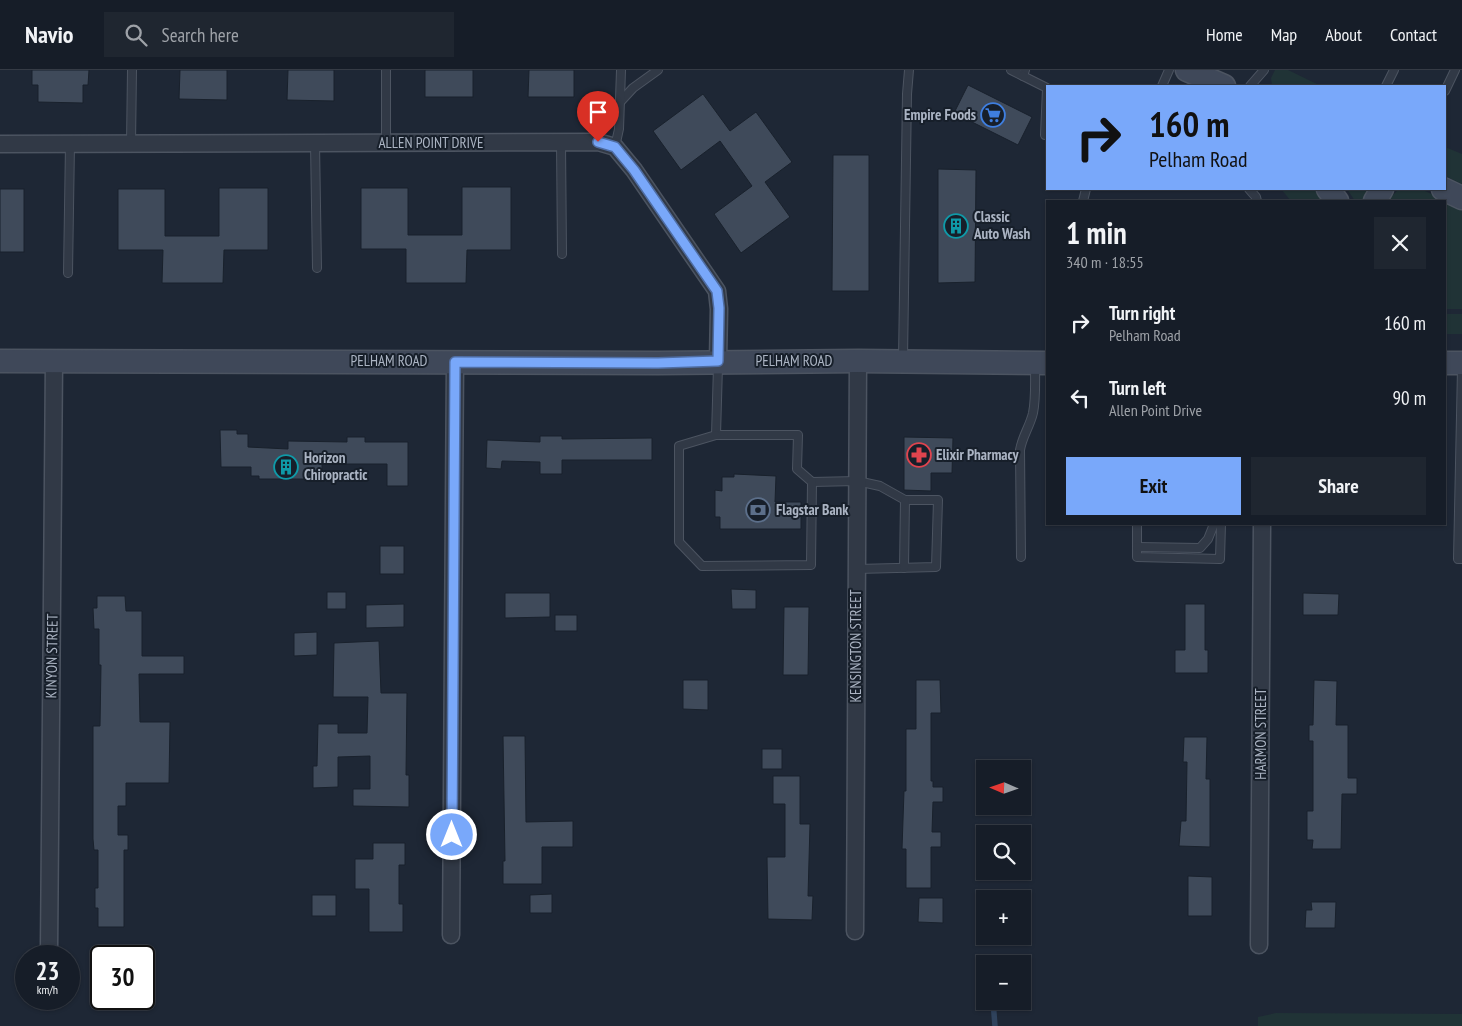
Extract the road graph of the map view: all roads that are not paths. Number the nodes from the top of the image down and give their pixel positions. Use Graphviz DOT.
graph roads {
  1 [pos="132,70"];
  2 [pos="386,70"];
  3 [pos="621,70"];
  4 [pos="658,70"];
  5 [pos="909,70"];
  6 [pos="1012,70"];
  7 [pos="1169,70"];
  8 [pos="1187,70"];
  9 [pos="1264,70"];
  10 [pos="1394,70"];
  11 [pos="1455,70"];
  12 [pos="1024,73"];
  13 [pos="1162,85"];
  14 [pos="1222,85"];
  15 [pos="1251,85"];
  16 [pos="1386,85"];
  17 [pos="1046,87"];
  18 [pos="1446,89"];
  19 [pos="621,101"];
  20 [pos="1046,112"];
  21 [pos="1045,135"];
  22 [pos="561,142"];
  23 [pos="316,143"];
  24 [pos="386,143"];
  25 [pos="0,144"];
  26 [pos="70,144"];
  27 [pos="131,144"];
  28 [pos="615,147"];
  29 [pos="1445,190"];
  30 [pos="1462,198"];
  31 [pos="562,254"];
  32 [pos="316,268"];
  33 [pos="68,273"];
  34 [pos="0,361"];
  35 [pos="54,361"];
  36 [pos="718,361"];
  37 [pos="858,361"];
  38 [pos="903,361"];
  39 [pos="455,362"];
  40 [pos="1042,363"];
  41 [pos="1446,363"];
  42 [pos="1462,363"];
  43 [pos="1462,368"];
  44 [pos="716,435"];
  45 [pos="1461,438"];
  46 [pos="857,481"];
  47 [pos="812,482"];
  48 [pos="905,500"];
  49 [pos="1137,525"];
  50 [pos="1214,525"];
  51 [pos="1221,525"];
  52 [pos="1262,525"];
  53 [pos="1136,547"];
  54 [pos="1021,557"];
  55 [pos="1462,559"];
  56 [pos="904,568"];
  57 [pos="857,569"];
  58 [pos="855,931"];
  59 [pos="451,935"];
  60 [pos="49,945"];
  61 [pos="1259,945"];
  1 -- 27 [label="lane"];
  2 -- 24 [label="lane"];
  3 -- 19 [label="lane"];
  4 -- 19 [label="lane"];
  5 -- 38 [label="lane"];
  6 -- 12 [label="lane"];
  7 -- 13 [label="lane"];
  8 -- 14 [label="main road"];
  9 -- 15 [label="lane"];
  10 -- 16 [label="lane"];
  11 -- 18 [label="lane"];
  12 -- 17 [label="lane"];
  19 -- 28 [label="lane"];
  20 -- 21 [label="lane"];
  22 -- 24 [label="street, ALLEN POINT DRIVE"];
  22 -- 28 [label="street, ALLEN POINT DRIVE"];
  22 -- 31 [label="lane"];
  23 -- 24 [label="street, ALLEN POINT DRIVE"];
  23 -- 27 [label="street, ALLEN POINT DRIVE"];
  23 -- 32 [label="lane"];
  25 -- 26 [label="street, ALLEN POINT DRIVE"];
  26 -- 27 [label="street, ALLEN POINT DRIVE"];
  26 -- 33 [label="lane"];
  28 -- 36 [label="street"];
  29 -- 30 [label="main road"];
  34 -- 35 [label="main road, PELHAM ROAD"];
  35 -- 39 [label="main road, PELHAM ROAD"];
  35 -- 60 [label="street, KINYON STREET"];
  36 -- 37 [label="main road, PELHAM ROAD"];
  36 -- 39 [label="main road, PELHAM ROAD"];
  36 -- 44 [label="lane"];
  37 -- 38 [label="main road, PELHAM ROAD"];
  37 -- 46 [label="street, KENSINGTON STREET"];
  38 -- 40 [label="main road, PELHAM ROAD"];
  39 -- 59 [label="street"];
  40 -- 54 [label="lane"];
  41 -- 42 [label="main road"];
  43 -- 45 [label="lane"];
  44 -- 47 [label="lane"];
  44 -- 47 [label="lane"];
  45 -- 55 [label="lane"];
  46 -- 47 [label="lane"];
  46 -- 48 [label="lane"];
  46 -- 57 [label="street, KENSINGTON STREET"];
  48 -- 56 [label="lane"];
  48 -- 56 [label="lane"];
  49 -- 53 [label="lane"];
  50 -- 53 [label="lane"];
  51 -- 53 [label="lane"];
  52 -- 61 [label="street, HARMON STREET"];
  56 -- 57 [label="lane"];
  57 -- 58 [label="street, KENSINGTON STREET"];
}
